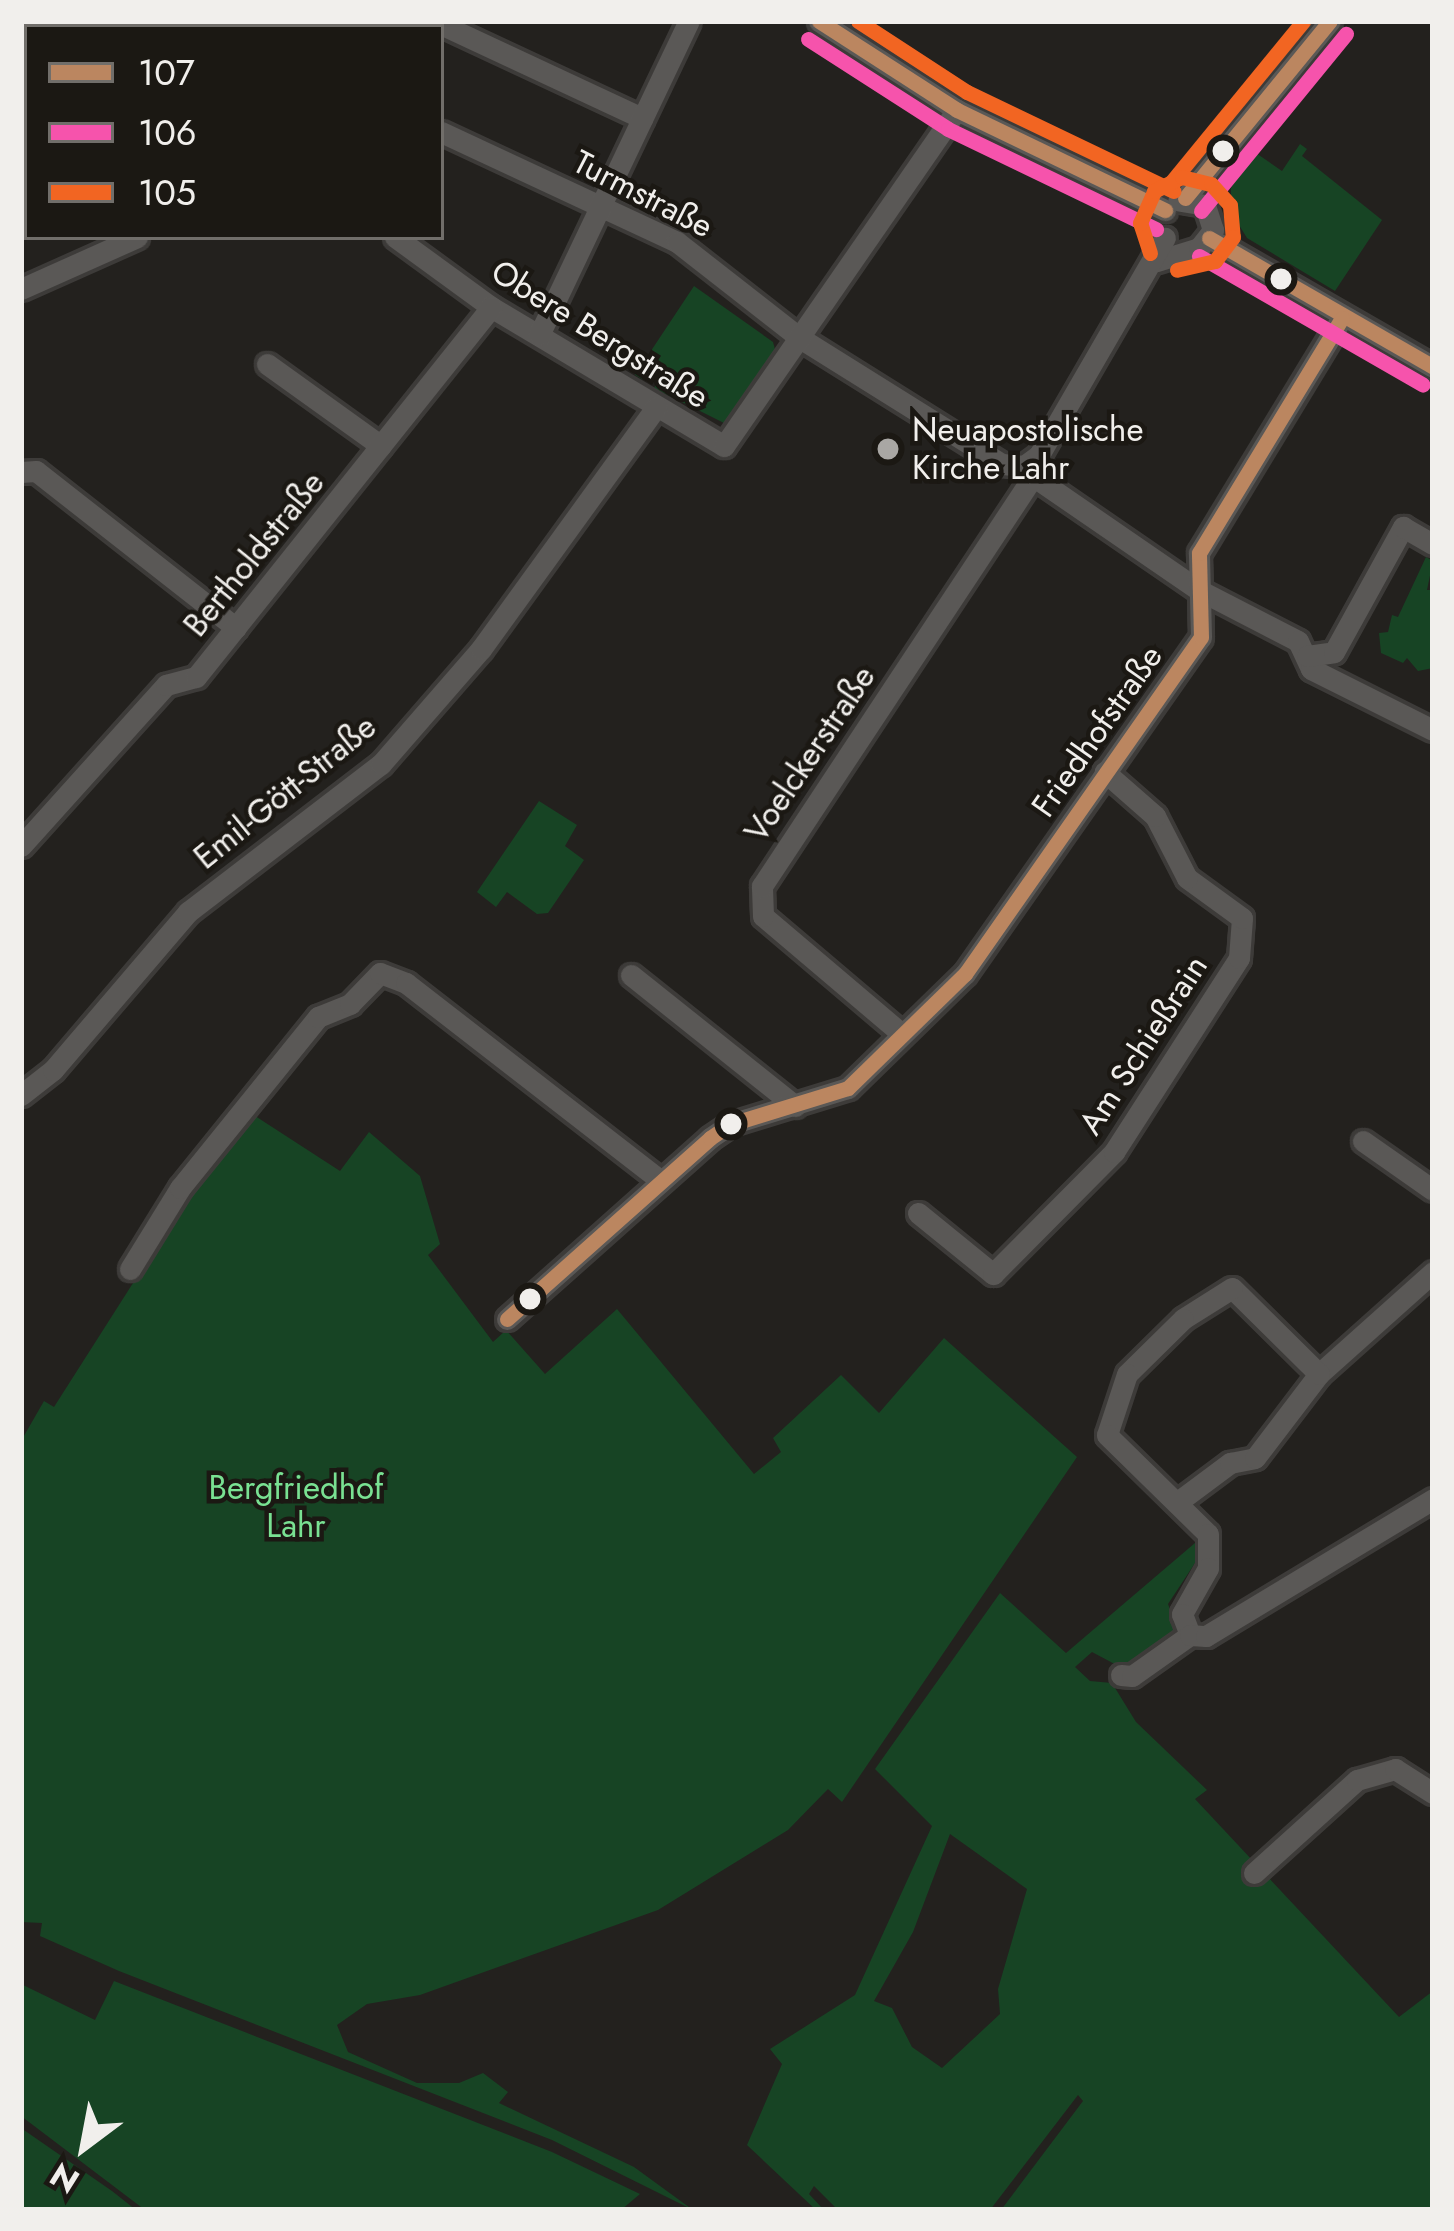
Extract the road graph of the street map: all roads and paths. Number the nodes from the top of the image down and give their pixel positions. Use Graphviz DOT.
graph roads {
  1 [pos="689,21"];
  2 [pos="1330,21"];
  3 [pos="832,24"];
  4 [pos="444,26"];
  5 [pos="957,110"];
  6 [pos="642,118"];
  7 [pos="444,133"];
  8 [pos="1195,202"];
  9 [pos="602,204"];
  10 [pos="1165,210"];
  11 [pos="1209,238"];
  12 [pos="130,240"];
  13 [pos="399,240"];
  14 [pos="1171,243"];
  15 [pos="21,289"];
  16 [pos="491,307"];
  17 [pos="1342,318"];
  18 [pos="539,335"];
  19 [pos="800,338"];
  20 [pos="268,364"];
  21 [pos="1433,367"];
  22 [pos="656,407"];
  23 [pos="382,446"];
  24 [pos="21,472"];
  25 [pos="1028,473"];
  26 [pos="1433,544"];
  27 [pos="1199,590"];
  28 [pos="236,628"];
  29 [pos="1307,656"];
  30 [pos="1433,730"];
  31 [pos="1105,772"];
  32 [pos="21,846"];
  33 [pos="631,975"];
  34 [pos="902,1034"];
  35 [pos="21,1095"];
  36 [pos="795,1106"];
  37 [pos="1363,1141"];
  38 [pos="661,1181"];
  39 [pos="1433,1190"];
  40 [pos="918,1213"];
  41 [pos="130,1269"];
  42 [pos="1433,1272"];
  43 [pos="507,1319"];
  44 [pos="1319,1374"];
  45 [pos="1433,1499"];
  46 [pos="1179,1501"];
  47 [pos="1190,1635"];
  48 [pos="1121,1675"];
  49 [pos="1433,1793"];
  50 [pos="1254,1873"];
  1 -- 6 [label="street"];
  2 -- 8 [label="street"];
  3 -- 5 [label="street"];
  4 -- 6 [label="street"];
  5 -- 10 [label="street"];
  5 -- 19 [label="street"];
  6 -- 9 [label="street"];
  7 -- 9 [label="street, Turmstraße"];
  8 -- 10 [label="street"];
  8 -- 11 [label="street"];
  9 -- 18 [label="street"];
  9 -- 19 [label="street, Turmstraße"];
  10 -- 14 [label="street, Voelckerstraße"];
  11 -- 14 [label="street"];
  11 -- 17 [label="street"];
  12 -- 15 [label="street"];
  13 -- 16 [label="street, Obere Bergstraße"];
  14 -- 25 [label="street, Voelckerstraße"];
  16 -- 18 [label="street, Obere Bergstraße"];
  16 -- 23 [label="street, Bertholdstraße"];
  17 -- 21 [label="street"];
  17 -- 27 [label="street, Friedhofstraße"];
  18 -- 22 [label="street, Obere Bergstraße"];
  19 -- 22 [label="street, Obere Bergstraße"];
  19 -- 25 [label="street, Turmstraße"];
  20 -- 23 [label="street"];
  22 -- 35 [label="street, Emil-Gött-Straße"];
  23 -- 28 [label="street, Bertholdstraße"];
  24 -- 28 [label="street"];
  25 -- 27 [label="street, Turmstraße"];
  25 -- 34 [label="street, Voelckerstraße"];
  26 -- 29 [label="street"];
  27 -- 29 [label="street, Turmstraße"];
  27 -- 31 [label="street, Friedhofstraße"];
  28 -- 32 [label="street, Bertholdstraße"];
  29 -- 30 [label="street, Turmstraße"];
  31 -- 34 [label="street, Friedhofstraße"];
  31 -- 40 [label="street, Am Schießrain"];
  33 -- 36 [label="street"];
  34 -- 36 [label="street, Friedhofstraße"];
  36 -- 38 [label="street, Friedhofstraße"];
  37 -- 39 [label="street"];
  38 -- 41 [label="street"];
  38 -- 43 [label="street, Friedhofstraße"];
  42 -- 44 [label="street"];
  44 -- 46 [label="street"];
  44 -- 46 [label="street"];
  45 -- 47 [label="street"];
  46 -- 47 [label="street"];
  47 -- 48 [label="street"];
  49 -- 50 [label="street"];
}
